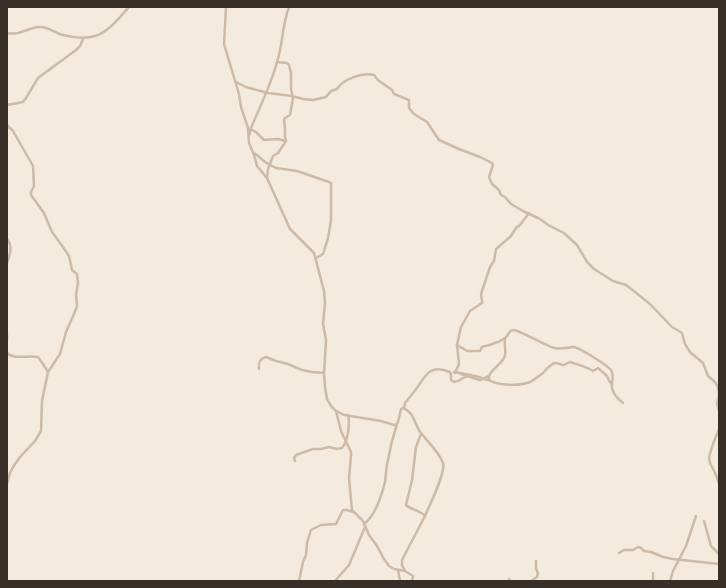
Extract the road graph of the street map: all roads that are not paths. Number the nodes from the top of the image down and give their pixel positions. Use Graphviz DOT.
graph roads {
  1 [pos="129,7"];
  2 [pos="226,7"];
  3 [pos="289,7"];
  4 [pos="7,33"];
  5 [pos="83,39"];
  6 [pos="277,62"];
  7 [pos="236,82"];
  8 [pos="266,92"];
  9 [pos="292,96"];
  10 [pos="7,105"];
  11 [pos="7,125"];
  12 [pos="249,130"];
  13 [pos="286,141"];
  14 [pos="253,153"];
  15 [pos="270,165"];
  16 [pos="267,178"];
  17 [pos="530,213"];
  18 [pos="7,239"];
  19 [pos="316,258"];
  20 [pos="7,263"];
  21 [pos="7,334"];
  22 [pos="505,338"];
  23 [pos="7,340"];
  24 [pos="457,345"];
  25 [pos="7,353"];
  26 [pos="259,369"];
  27 [pos="48,372"];
  28 [pos="450,372"];
  29 [pos="455,373"];
  30 [pos="324,374"];
  31 [pos="461,374"];
  32 [pos="471,375"];
  33 [pos="466,376"];
  34 [pos="488,376"];
  35 [pos="484,379"];
  36 [pos="489,380"];
  37 [pos="612,384"];
  38 [pos="622,403"];
  39 [pos="404,408"];
  40 [pos="719,410"];
  41 [pos="336,412"];
  42 [pos="348,415"];
  43 [pos="397,424"];
  44 [pos="719,429"];
  45 [pos="421,434"];
  46 [pos="346,441"];
  47 [pos="295,461"];
  48 [pos="7,484"];
  49 [pos="719,484"];
  50 [pos="353,512"];
  51 [pos="425,516"];
  52 [pos="696,516"];
  53 [pos="704,521"];
  54 [pos="365,525"];
  55 [pos="619,553"];
  56 [pos="719,554"];
  57 [pos="679,560"];
  58 [pos="536,561"];
  59 [pos="719,564"];
  60 [pos="398,570"];
  61 [pos="405,571"];
  62 [pos="653,573"];
  63 [pos="299,581"];
  64 [pos="334,581"];
  65 [pos="400,581"];
  66 [pos="412,581"];
  67 [pos="531,581"];
  68 [pos="653,581"];
  69 [pos="670,581"];
  1 -- 5 [label="street"];
  2 -- 7 [label="street"];
  3 -- 6 [label="street"];
  4 -- 5 [label="street"];
  5 -- 10 [label="street"];
  6 -- 8 [label="street"];
  6 -- 9 [label="street"];
  7 -- 8 [label="street"];
  7 -- 12 [label="street"];
  8 -- 9 [label="street"];
  8 -- 12 [label="street"];
  9 -- 13 [label="street"];
  9 -- 17 [label="street"];
  11 -- 27 [label="street"];
  12 -- 13 [label="street"];
  12 -- 14 [label="street"];
  13 -- 15 [label="street"];
  14 -- 15 [label="street"];
  14 -- 16 [label="street"];
  15 -- 16 [label="street"];
  15 -- 19 [label="street"];
  16 -- 19 [label="street"];
  17 -- 24 [label="street"];
  17 -- 40 [label="street"];
  18 -- 20 [label="street"];
  19 -- 30 [label="street"];
  21 -- 23 [label="street"];
  22 -- 24 [label="street"];
  22 -- 34 [label="street"];
  22 -- 37 [label="street"];
  24 -- 29 [label="street"];
  25 -- 27 [label="street"];
  26 -- 30 [label="street"];
  27 -- 48 [label="street"];
  28 -- 29 [label="street"];
  28 -- 33 [label="street"];
  28 -- 39 [label="street"];
  29 -- 31 [label="street"];
  30 -- 41 [label="street"];
  31 -- 32 [label="street"];
  31 -- 33 [label="street"];
  32 -- 33 [label="street"];
  32 -- 35 [label="street"];
  33 -- 35 [label="street"];
  34 -- 35 [label="street"];
  34 -- 36 [label="street"];
  35 -- 36 [label="street"];
  36 -- 37 [label="street"];
  37 -- 38 [label="street"];
  39 -- 43 [label="street"];
  39 -- 45 [label="street"];
  41 -- 42 [label="street"];
  41 -- 46 [label="street"];
  42 -- 43 [label="street"];
  42 -- 46 [label="street"];
  43 -- 54 [label="street"];
  44 -- 49 [label="street"];
  45 -- 51 [label="street"];
  45 -- 51 [label="street"];
  46 -- 47 [label="street"];
  46 -- 50 [label="street"];
  50 -- 54 [label="street"];
  50 -- 63 [label="street"];
  51 -- 61 [label="street"];
  52 -- 57 [label="street"];
  53 -- 56 [label="street"];
  54 -- 60 [label="street"];
  54 -- 64 [label="street"];
  55 -- 57 [label="street"];
  57 -- 59 [label="street"];
  57 -- 69 [label="street"];
  58 -- 67 [label="street"];
  60 -- 61 [label="street"];
  60 -- 65 [label="street"];
  61 -- 66 [label="street"];
  62 -- 68 [label="street"];
}
